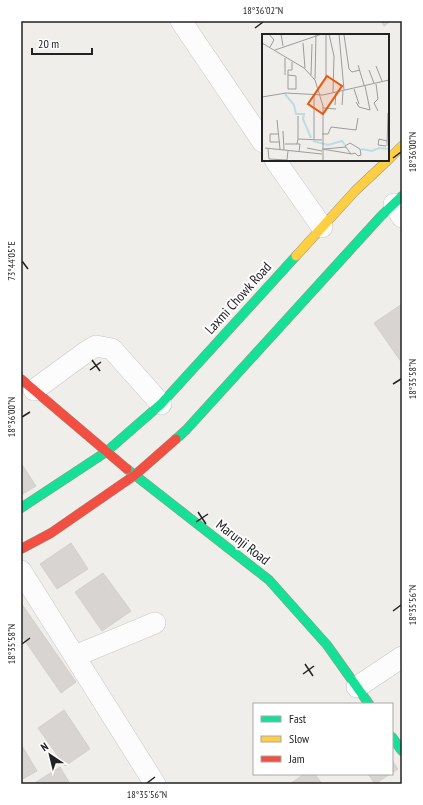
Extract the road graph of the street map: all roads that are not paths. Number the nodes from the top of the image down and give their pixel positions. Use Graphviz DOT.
graph roads {
  1 [pos="181,21"];
  2 [pos="262,141"];
  3 [pos="402,146"];
  4 [pos="389,159"];
  5 [pos="276,161"];
  6 [pos="387,161"];
  7 [pos="399,206"];
  8 [pos="322,228"];
  9 [pos="28,385"];
  10 [pos="161,404"];
  11 [pos="106,452"];
  12 [pos="135,475"];
  13 [pos="21,508"];
  14 [pos="21,549"];
  15 [pos="21,571"];
  16 [pos="155,623"];
  17 [pos="75,656"];
  18 [pos="402,657"];
  19 [pos="357,687"];
  20 [pos="368,703"];
  21 [pos="393,738"];
  22 [pos="402,751"];
  23 [pos="155,784"];
  1 -- 2 [label="street"];
  3 -- 4 [label="main road, Laxmi Chowk Road"];
  5 -- 8 [label="street"];
  6 -- 8 [label="main road, Laxmi Chowk Road"];
  7 -- 12 [label="main road"];
  8 -- 10 [label="main road, Laxmi Chowk Road"];
  9 -- 10 [label="street"];
  9 -- 11 [label="main road, Marunji Road"];
  10 -- 11 [label="main road, Laxmi Chowk Road"];
  11 -- 12 [label="main road, Marunji Road"];
  11 -- 13 [label="main road, Laxmi Chowk Road"];
  12 -- 14 [label="main road"];
  12 -- 19 [label="main road, Marunji Road"];
  15 -- 17 [label="street"];
  16 -- 17 [label="street"];
  17 -- 23 [label="street"];
  18 -- 19 [label="street"];
  19 -- 20 [label="main road, Marunji Road"];
  21 -- 22 [label="main road"];
}
